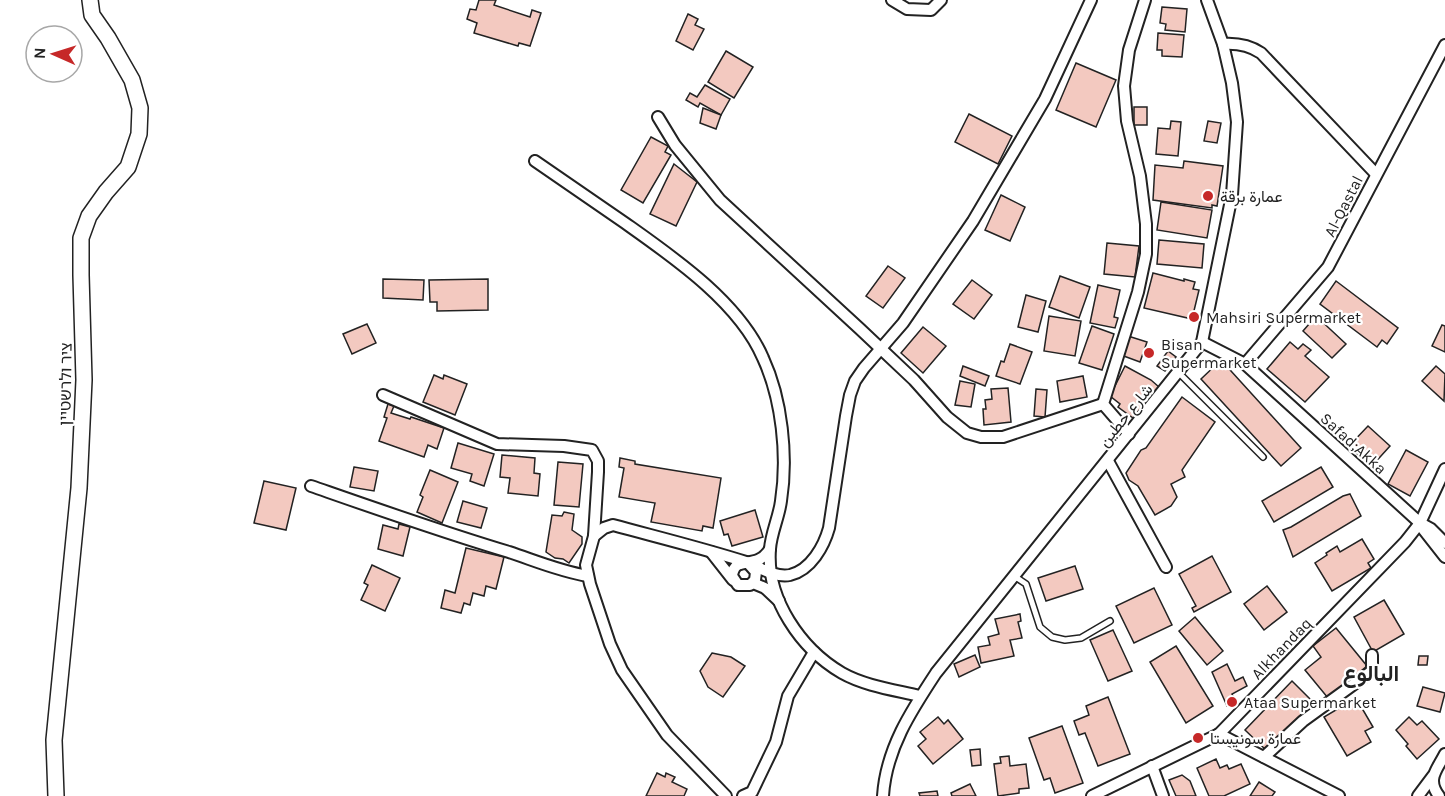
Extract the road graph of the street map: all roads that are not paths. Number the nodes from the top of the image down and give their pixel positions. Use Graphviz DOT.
graph roads {
  1 [pos="90,0"];
  2 [pos="892,0"];
  3 [pos="940,0"];
  4 [pos="1091,0"];
  5 [pos="1145,0"];
  6 [pos="1208,0"];
  7 [pos="1223,44"];
  8 [pos="1445,45"];
  9 [pos="658,117"];
  10 [pos="535,161"];
  11 [pos="1376,174"];
  12 [pos="1202,342"];
  13 [pos="881,349"];
  14 [pos="1245,364"];
  15 [pos="1178,372"];
  16 [pos="384,395"];
  17 [pos="1103,404"];
  18 [pos="1129,434"];
  19 [pos="1263,457"];
  20 [pos="1108,460"];
  21 [pos="1445,469"];
  22 [pos="311,486"];
  23 [pos="596,501"];
  24 [pos="1420,523"];
  25 [pos="613,525"];
  26 [pos="594,536"];
  27 [pos="1445,543"];
  28 [pos="770,549"];
  29 [pos="711,552"];
  30 [pos="1445,557"];
  31 [pos="748,563"];
  32 [pos="1166,567"];
  33 [pos="772,573"];
  34 [pos="588,576"];
  35 [pos="1014,576"];
  36 [pos="733,580"];
  37 [pos="753,583"];
  38 [pos="780,602"];
  39 [pos="1110,621"];
  40 [pos="814,652"];
  41 [pos="1372,656"];
  42 [pos="920,696"];
  43 [pos="1219,734"];
  44 [pos="1264,757"];
  45 [pos="1444,759"];
  46 [pos="1152,766"];
  47 [pos="1433,775"];
  48 [pos="56,796"];
  49 [pos="726,796"];
  50 [pos="743,796"];
  51 [pos="884,796"];
  52 [pos="1092,796"];
  53 [pos="1163,796"];
  54 [pos="1339,796"];
  55 [pos="1418,796"];
  56 [pos="1439,796"];
  1 -- 48 [label="main road, ציר ולרשטיין"];
  2 -- 3 [label="street"];
  4 -- 13 [label="street"];
  5 -- 17 [label="street"];
  6 -- 7 [label="street, شارع حطين"];
  7 -- 11 [label="street"];
  7 -- 12 [label="street, شارع حطين"];
  8 -- 11 [label="street, Al-Qastal"];
  9 -- 13 [label="street"];
  10 -- 28 [label="street"];
  11 -- 14 [label="street, Al-Qastal"];
  12 -- 14 [label="street, Safad;Akka"];
  12 -- 15 [label="street, شارع حطين"];
  13 -- 17 [label="street"];
  13 -- 33 [label="street"];
  14 -- 24 [label="street, Safad;Akka"];
  15 -- 18 [label="street, شارع حطين"];
  15 -- 19 [label="lane"];
  16 -- 23 [label="street"];
  17 -- 18 [label="street"];
  18 -- 20 [label="street, شارع حطين"];
  20 -- 32 [label="street"];
  20 -- 35 [label="street, شارع حطين"];
  21 -- 24 [label="street, Alkhandaq"];
  22 -- 34 [label="street"];
  23 -- 25 [label="street"];
  23 -- 26 [label="street"];
  24 -- 27 [label="street, Safad;Akka"];
  24 -- 30 [label="street"];
  24 -- 43 [label="street, Alkhandaq"];
  25 -- 26 [label="street"];
  25 -- 29 [label="street"];
  26 -- 34 [label="street"];
  28 -- 31 [label="street"];
  28 -- 33 [label="street"];
  29 -- 31 [label="street"];
  29 -- 36 [label="street"];
  31 -- 33 [label="street"];
  31 -- 36 [label="street"];
  31 -- 37 [label="street"];
  33 -- 37 [label="street"];
  33 -- 38 [label="street"];
  34 -- 49 [label="street"];
  35 -- 39 [label="lane"];
  35 -- 42 [label="street, شارع حطين"];
  36 -- 37 [label="street"];
  37 -- 38 [label="street"];
  38 -- 40 [label="street"];
  40 -- 42 [label="street"];
  40 -- 50 [label="street"];
  41 -- 44 [label="street"];
  42 -- 51 [label="street, شارع حطين"];
  43 -- 44 [label="street"];
  43 -- 46 [label="street, Alkhandaq"];
  44 -- 54 [label="street"];
  45 -- 47 [label="street"];
  46 -- 52 [label="street, Alkhandaq"];
  46 -- 53 [label="street"];
  47 -- 55 [label="street"];
  47 -- 56 [label="street"];
}
